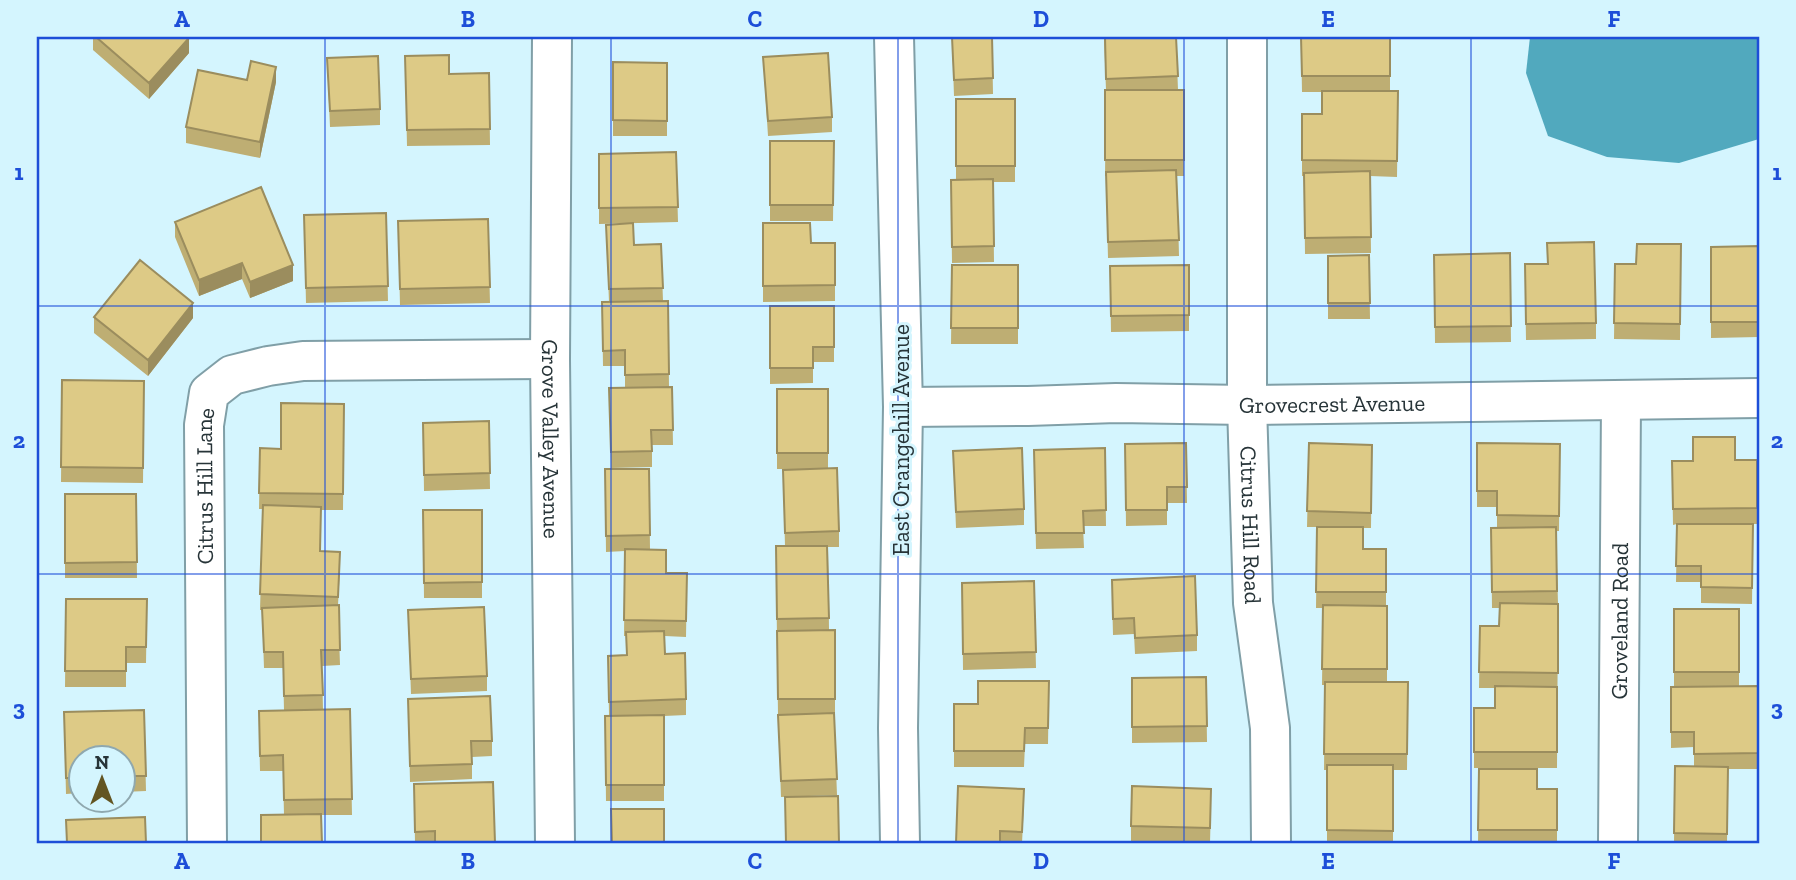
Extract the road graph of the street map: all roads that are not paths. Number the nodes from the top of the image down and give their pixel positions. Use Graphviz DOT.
graph roads {
  1 [pos="552,37"];
  2 [pos="894,37"];
  3 [pos="1247,37"];
  4 [pos="550,359"];
  5 [pos="1759,398"];
  6 [pos="1621,400"];
  7 [pos="1247,405"];
  8 [pos="903,407"];
  9 [pos="207,843"];
  10 [pos="555,843"];
  11 [pos="900,843"];
  12 [pos="1271,843"];
  13 [pos="1618,843"];
  1 -- 4 [label="street, Grove Valley Avenue"];
  2 -- 8 [label="street, East Orangehill Avenue"];
  3 -- 7 [label="street, Citrus Hill Road"];
  4 -- 9 [label="street, Citrus Hill Lane"];
  4 -- 10 [label="street, Grove Valley Avenue"];
  5 -- 6 [label="street, Grovecrest Avenue"];
  6 -- 7 [label="street, Grovecrest Avenue"];
  6 -- 13 [label="street, Groveland Road"];
  7 -- 8 [label="street, Grovecrest Avenue"];
  7 -- 12 [label="street, Citrus Hill Road"];
  8 -- 11 [label="street, East Orangehill Avenue"];
}
